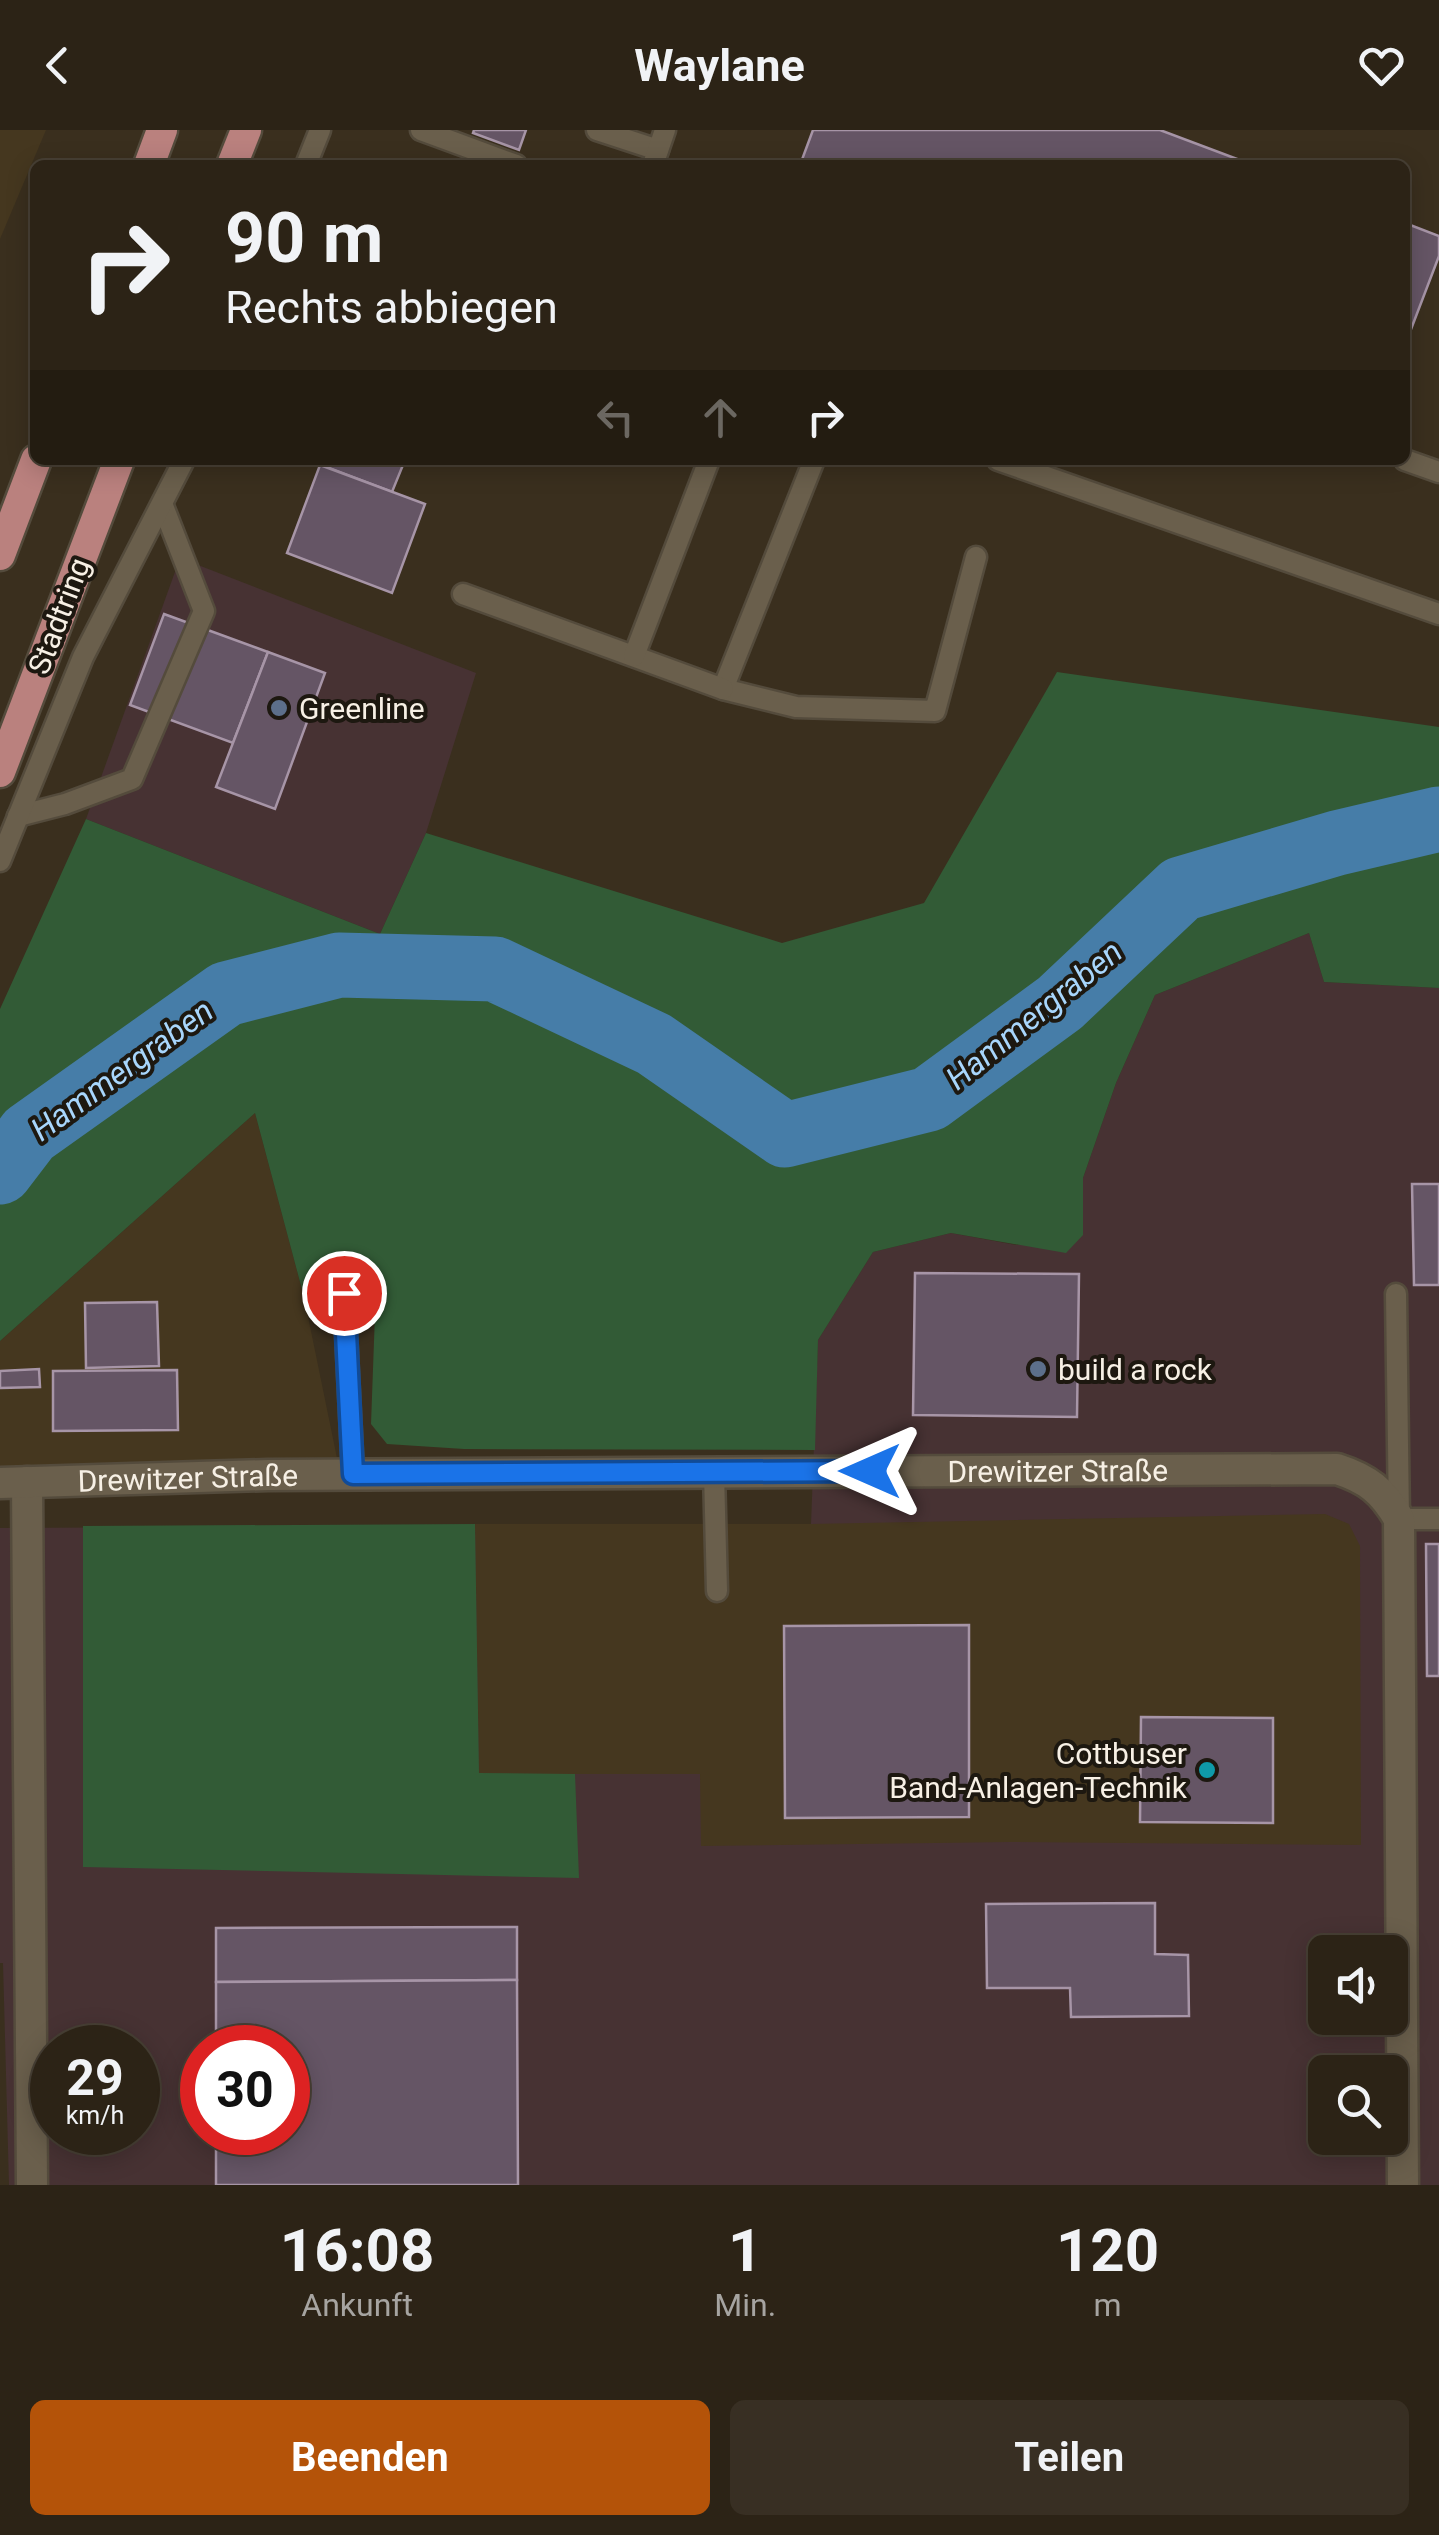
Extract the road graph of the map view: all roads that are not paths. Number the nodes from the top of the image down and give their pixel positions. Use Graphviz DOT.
graph roads {
  1 [pos="162,130"];
  2 [pos="246,130"];
  3 [pos="320,130"];
  4 [pos="421,130"];
  5 [pos="597,130"];
  6 [pos="658,148"];
  7 [pos="151,160"];
  8 [pos="234,160"];
  9 [pos="308,160"];
  10 [pos="502,160"];
  11 [pos="1410,462"];
  12 [pos="34,465"];
  13 [pos="117,465"];
  14 [pos="182,465"];
  15 [pos="707,465"];
  16 [pos="812,465"];
  17 [pos="1012,465"];
  18 [pos="1439,472"];
  19 [pos="164,506"];
  20 [pos="0,555"];
  21 [pos="976,557"];
  22 [pos="463,594"];
  23 [pos="1439,614"];
  24 [pos="634,656"];
  25 [pos="723,689"];
  26 [pos="0,772"];
  27 [pos="18,816"];
  28 [pos="0,862"];
  29 [pos="344,1293"];
  30 [pos="1396,1294"];
  31 [pos="714,1472"];
  32 [pos="353,1474"];
  33 [pos="14,1483"];
  34 [pos="1398,1519"];
  35 [pos="1439,1519"];
  36 [pos="717,1591"];
  37 [pos="32,2185"];
  38 [pos="1402,2185"];
  1 -- 7 [label="main road"];
  2 -- 8 [label="main road"];
  3 -- 9 [label="lane"];
  4 -- 10 [label="lane"];
  5 -- 6 [label="lane"];
  11 -- 18 [label="lane"];
  12 -- 20 [label="main road"];
  13 -- 26 [label="main road, Stadtring"];
  14 -- 19 [label="lane"];
  15 -- 24 [label="lane"];
  16 -- 25 [label="lane"];
  17 -- 23 [label="lane"];
  19 -- 27 [label="lane"];
  19 -- 27 [label="lane"];
  21 -- 25 [label="lane"];
  22 -- 24 [label="lane"];
  24 -- 25 [label="lane"];
  27 -- 28 [label="lane"];
  29 -- 32 [label="lane"];
  30 -- 34 [label="lane"];
  31 -- 32 [label="street, Drewitzer Straße"];
  31 -- 34 [label="street, Drewitzer Straße"];
  31 -- 36 [label="lane"];
  32 -- 33 [label="street, Drewitzer Straße"];
  33 -- 37 [label="street, Drewitzer Straße"];
  34 -- 35 [label="lane"];
  34 -- 38 [label="street"];
}
